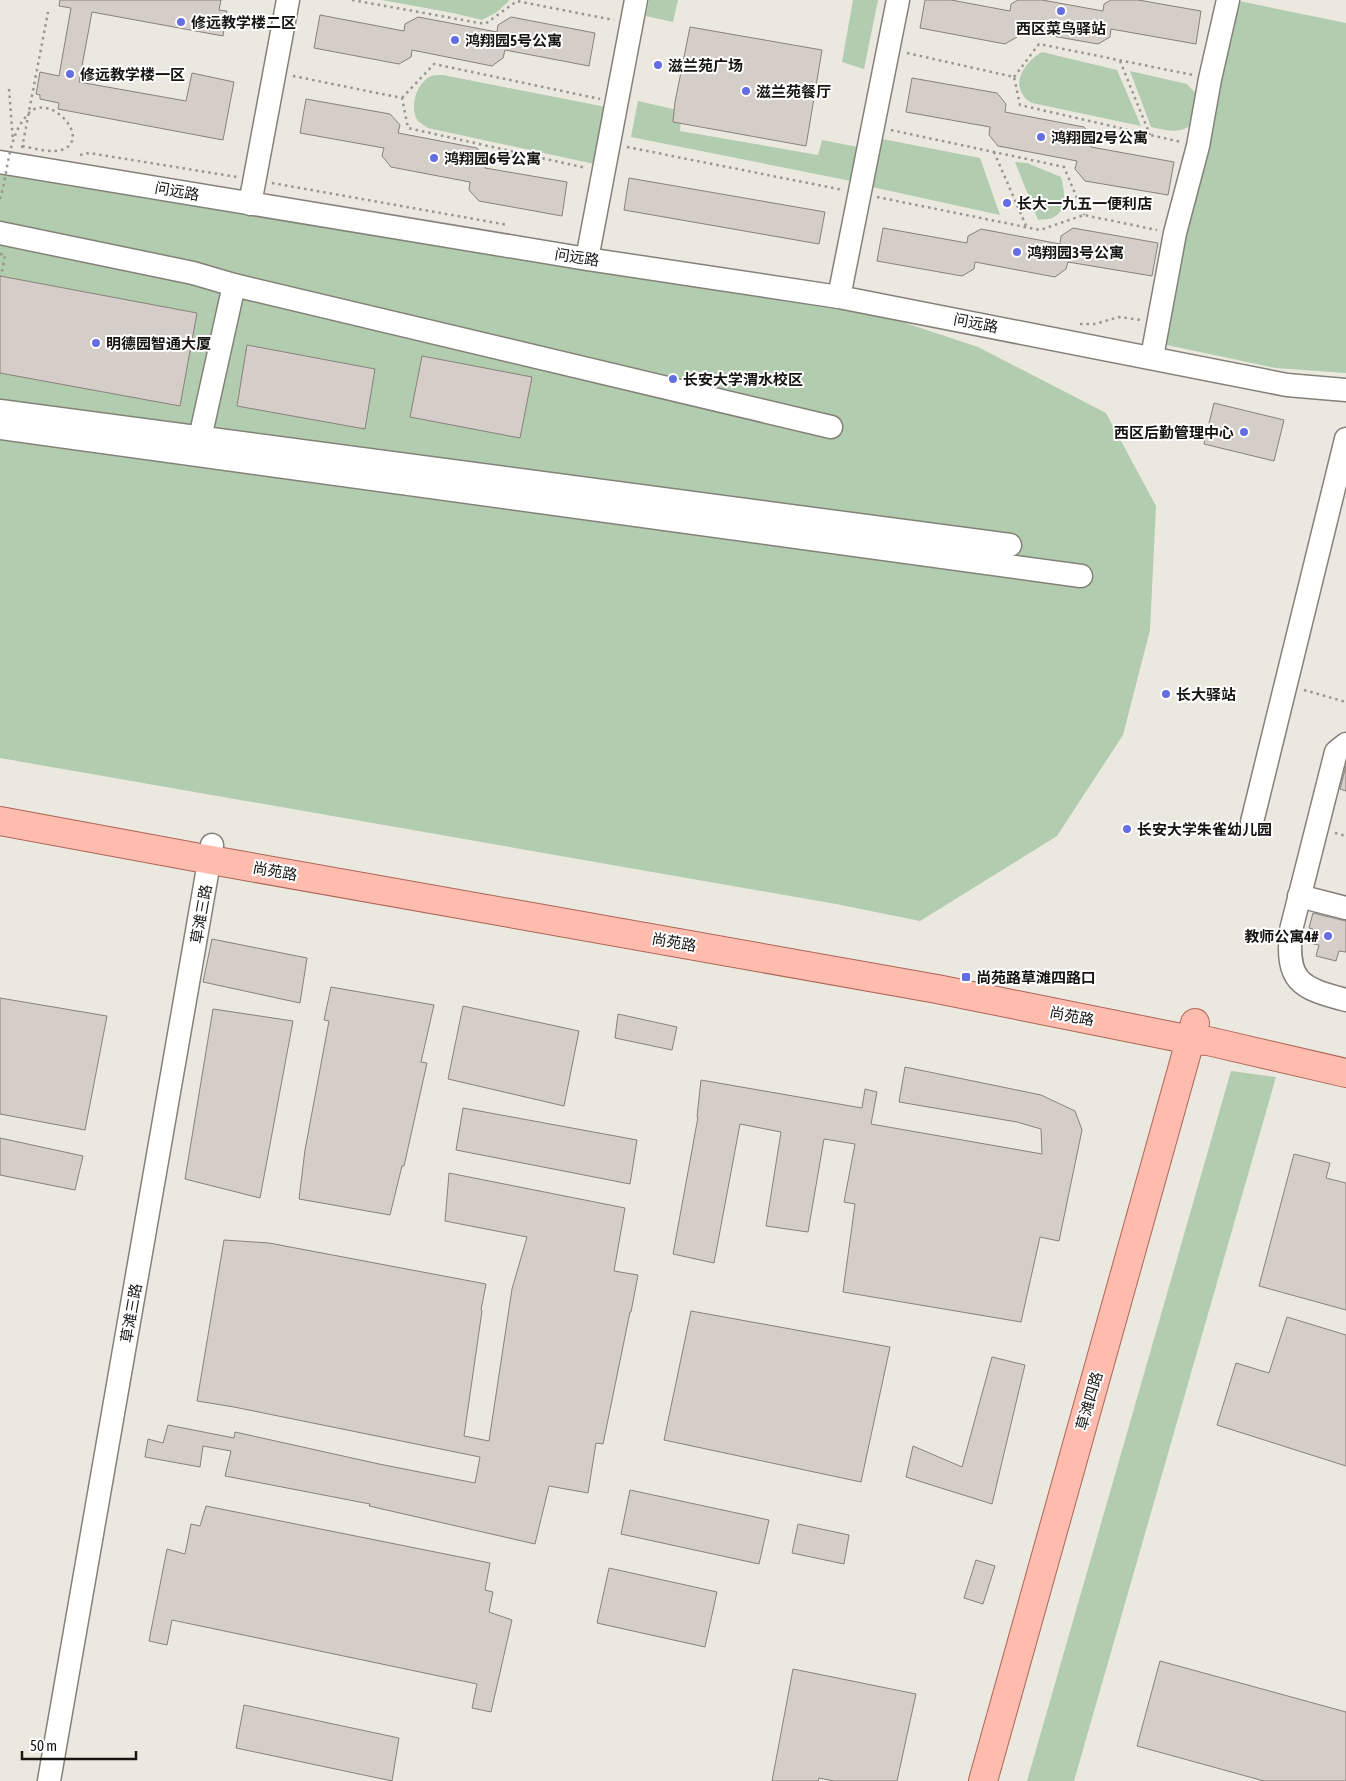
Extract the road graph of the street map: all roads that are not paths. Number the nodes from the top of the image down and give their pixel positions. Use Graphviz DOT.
graph roads {
  1 [pos="288,0"];
  2 [pos="636,0"];
  3 [pos="898,0"];
  4 [pos="1228,0"];
  5 [pos="10,158"];
  6 [pos="250,204"];
  7 [pos="0,233"];
  8 [pos="587,259"];
  9 [pos="234,285"];
  10 [pos="839,297"];
  11 [pos="1152,357"];
  12 [pos="1346,390"];
  13 [pos="0,411"];
  14 [pos="831,427"];
  15 [pos="0,428"];
  16 [pos="200,438"];
  17 [pos="1346,439"];
  18 [pos="1010,545"];
  19 [pos="1081,576"];
  20 [pos="1346,744"];
  21 [pos="0,806"];
  22 [pos="0,821"];
  23 [pos="1252,822"];
  24 [pos="212,853"];
  25 [pos="1300,896"];
  26 [pos="1346,908"];
  27 [pos="1346,1000"];
  28 [pos="1202,1032"];
  29 [pos="1346,1055"];
  30 [pos="1346,1073"];
  31 [pos="49,1781"];
  32 [pos="983,1781"];
  33 [pos="1000,1781"];
  1 -- 6 [label="street"];
  2 -- 8 [label="street"];
  3 -- 10 [label="street"];
  4 -- 11 [label="street"];
  5 -- 6 [label="street, 问远路"];
  6 -- 8 [label="street, 问远路"];
  7 -- 9 [label="street"];
  8 -- 10 [label="street, 问远路"];
  9 -- 14 [label="street"];
  9 -- 16 [label="street"];
  10 -- 11 [label="street, 问远路"];
  11 -- 12 [label="street, 问远路"];
  13 -- 16 [label="street"];
  15 -- 19 [label="street"];
  16 -- 18 [label="street"];
  17 -- 23 [label="street"];
  20 -- 25 [label="street"];
  21 -- 24 [label="main road, 尚苑路"];
  22 -- 24 [label="main road, 尚苑路"];
  24 -- 28 [label="main road, 尚苑路"];
  24 -- 31 [label="street, 草滩三路"];
  25 -- 26 [label="street"];
  25 -- 27 [label="street"];
  28 -- 29 [label="main road, 尚苑路"];
  28 -- 30 [label="main road, 尚苑路"];
  28 -- 32 [label="main road, 草滩四路"];
  28 -- 33 [label="main road, 草滩四路"];
}
